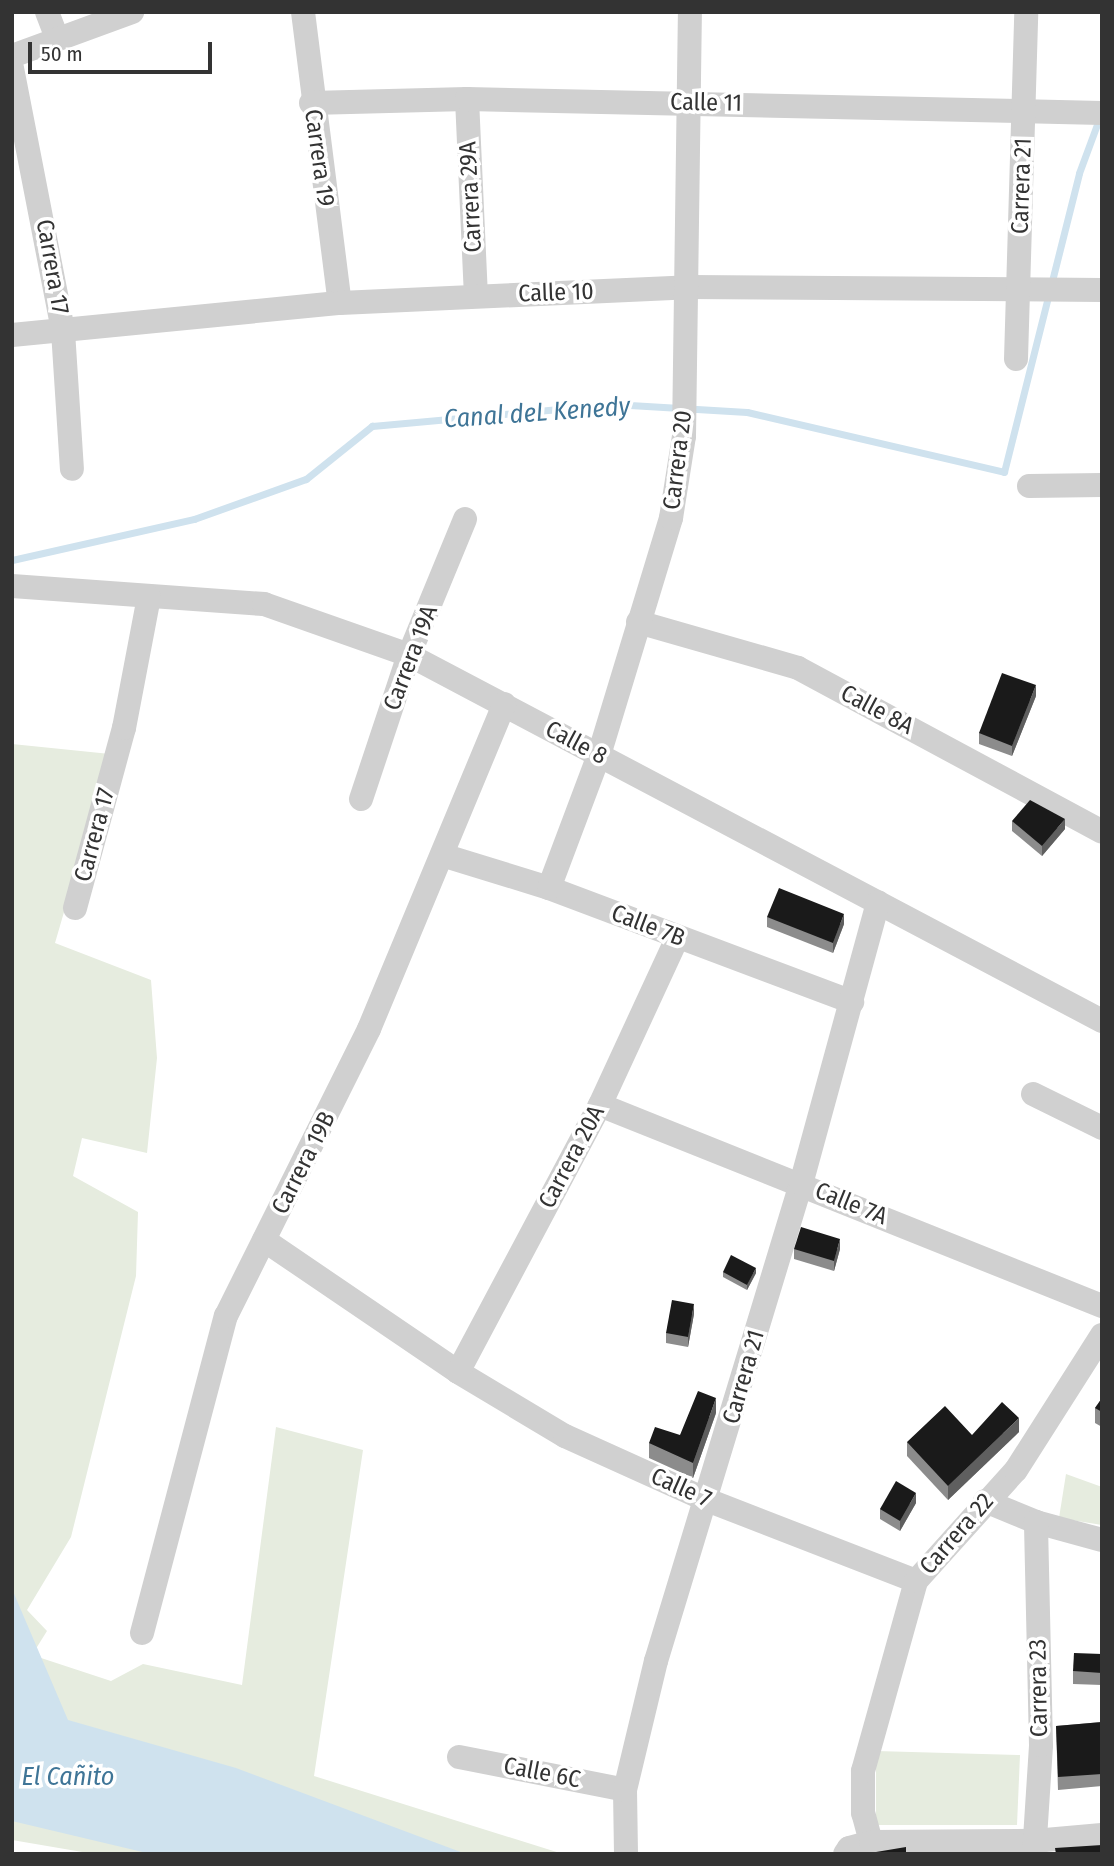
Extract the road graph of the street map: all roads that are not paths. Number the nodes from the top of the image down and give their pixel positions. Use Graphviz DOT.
graph roads {
  1 [pos="47,12"];
  2 [pos="132,12"];
  3 [pos="303,12"];
  4 [pos="690,12"];
  5 [pos="1026,12"];
  6 [pos="57,38"];
  7 [pos="12,56"];
  8 [pos="12,68"];
  9 [pos="467,99"];
  10 [pos="690,102"];
  11 [pos="311,103"];
  12 [pos="1025,111"];
  13 [pos="1098,113"];
  14 [pos="689,287"];
  15 [pos="1026,288"];
  16 [pos="1102,290"];
  17 [pos="476,296"];
  18 [pos="340,303"];
  19 [pos="63,331"];
  20 [pos="12,335"];
  21 [pos="1016,359"];
  22 [pos="72,469"];
  23 [pos="1102,485"];
  24 [pos="1029,486"];
  25 [pos="465,519"];
  26 [pos="12,586"];
  27 [pos="149,597"];
  28 [pos="638,622"];
  29 [pos="409,655"];
  30 [pos="504,705"];
  31 [pos="599,755"];
  32 [pos="361,799"];
  33 [pos="1102,832"];
  34 [pos="442,855"];
  35 [pos="549,888"];
  36 [pos="878,902"];
  37 [pos="75,908"];
  38 [pos="677,938"];
  39 [pos="852,1003"];
  40 [pos="1102,1020"];
  41 [pos="1032,1094"];
  42 [pos="600,1105"];
  43 [pos="1102,1128"];
  44 [pos="801,1184"];
  45 [pos="264,1240"];
  46 [pos="1102,1306"];
  47 [pos="1102,1335"];
  48 [pos="458,1372"];
  49 [pos="707,1500"];
  50 [pos="985,1501"];
  51 [pos="1036,1522"];
  52 [pos="1102,1540"];
  53 [pos="916,1581"];
  54 [pos="142,1633"];
  55 [pos="459,1757"];
  56 [pos="625,1790"];
  57 [pos="1102,1835"];
  58 [pos="871,1842"];
  59 [pos="1034,1847"];
  60 [pos="626,1854"];
  61 [pos="845,1854"];
  1 -- 6 [label="street"];
  2 -- 6 [label="street"];
  3 -- 11 [label="street, Carrera 19"];
  4 -- 10 [label="street, Carrera 20"];
  5 -- 12 [label="street, Carrera 21"];
  6 -- 7 [label="street"];
  8 -- 19 [label="street, Carrera 17"];
  9 -- 10 [label="street, Calle 11"];
  9 -- 11 [label="street, Calle 11"];
  9 -- 17 [label="street, Carrera 29A"];
  10 -- 12 [label="street, Calle 11"];
  10 -- 14 [label="street, Carrera 20"];
  11 -- 18 [label="street, Carrera 19"];
  12 -- 13 [label="street, Calle 11"];
  12 -- 15 [label="street, Carrera 21"];
  14 -- 15 [label="street, Calle 10"];
  14 -- 17 [label="street, Calle 10"];
  14 -- 28 [label="street, Carrera 20"];
  15 -- 16 [label="street, Calle 10"];
  15 -- 21 [label="street, Carrera 21"];
  17 -- 18 [label="street, Calle 10"];
  18 -- 19 [label="street, Calle 10"];
  19 -- 20 [label="street, Calle 10"];
  19 -- 22 [label="street, Carrera 17"];
  23 -- 24 [label="street"];
  25 -- 29 [label="street, Carrera 19A"];
  26 -- 27 [label="street, Calle 8"];
  27 -- 29 [label="street, Calle 8"];
  27 -- 37 [label="street, Carrera 17"];
  28 -- 31 [label="street, Carrera 20"];
  28 -- 33 [label="street, Calle 8A"];
  29 -- 30 [label="street, Calle 8"];
  29 -- 32 [label="street, Carrera 19A"];
  30 -- 31 [label="street, Calle 8"];
  30 -- 34 [label="street, Carrera 19B"];
  31 -- 35 [label="street, Carrera 20"];
  31 -- 36 [label="street, Calle 8"];
  34 -- 35 [label="street, Calle 7B"];
  34 -- 45 [label="street, Carrera 19B"];
  35 -- 38 [label="street, Calle 7B"];
  36 -- 39 [label="street, Carrera 21"];
  36 -- 40 [label="street, Calle 8"];
  38 -- 39 [label="street, Calle 7B"];
  38 -- 42 [label="street, Carrera 20A"];
  39 -- 44 [label="street, Carrera 21"];
  41 -- 43 [label="street"];
  42 -- 44 [label="street, Calle 7A"];
  42 -- 48 [label="street, Carrera 20A"];
  44 -- 46 [label="street, Calle 7A"];
  44 -- 49 [label="street, Carrera 21"];
  45 -- 48 [label="street, Calle 7"];
  45 -- 54 [label="street, Carrera 19B"];
  47 -- 50 [label="street, Carrera 22"];
  48 -- 49 [label="street, Calle 7"];
  49 -- 53 [label="street, Calle 7"];
  49 -- 56 [label="street, Carrera 21"];
  50 -- 51 [label="street"];
  50 -- 53 [label="street, Carrera 22"];
  51 -- 52 [label="street"];
  51 -- 59 [label="street, Carrera 23"];
  53 -- 58 [label="street, Carrera 22"];
  55 -- 56 [label="street, Calle 6C"];
  56 -- 60 [label="street, Carrera 21"];
  57 -- 59 [label="street"];
  58 -- 59 [label="street"];
  58 -- 61 [label="street"];
}
